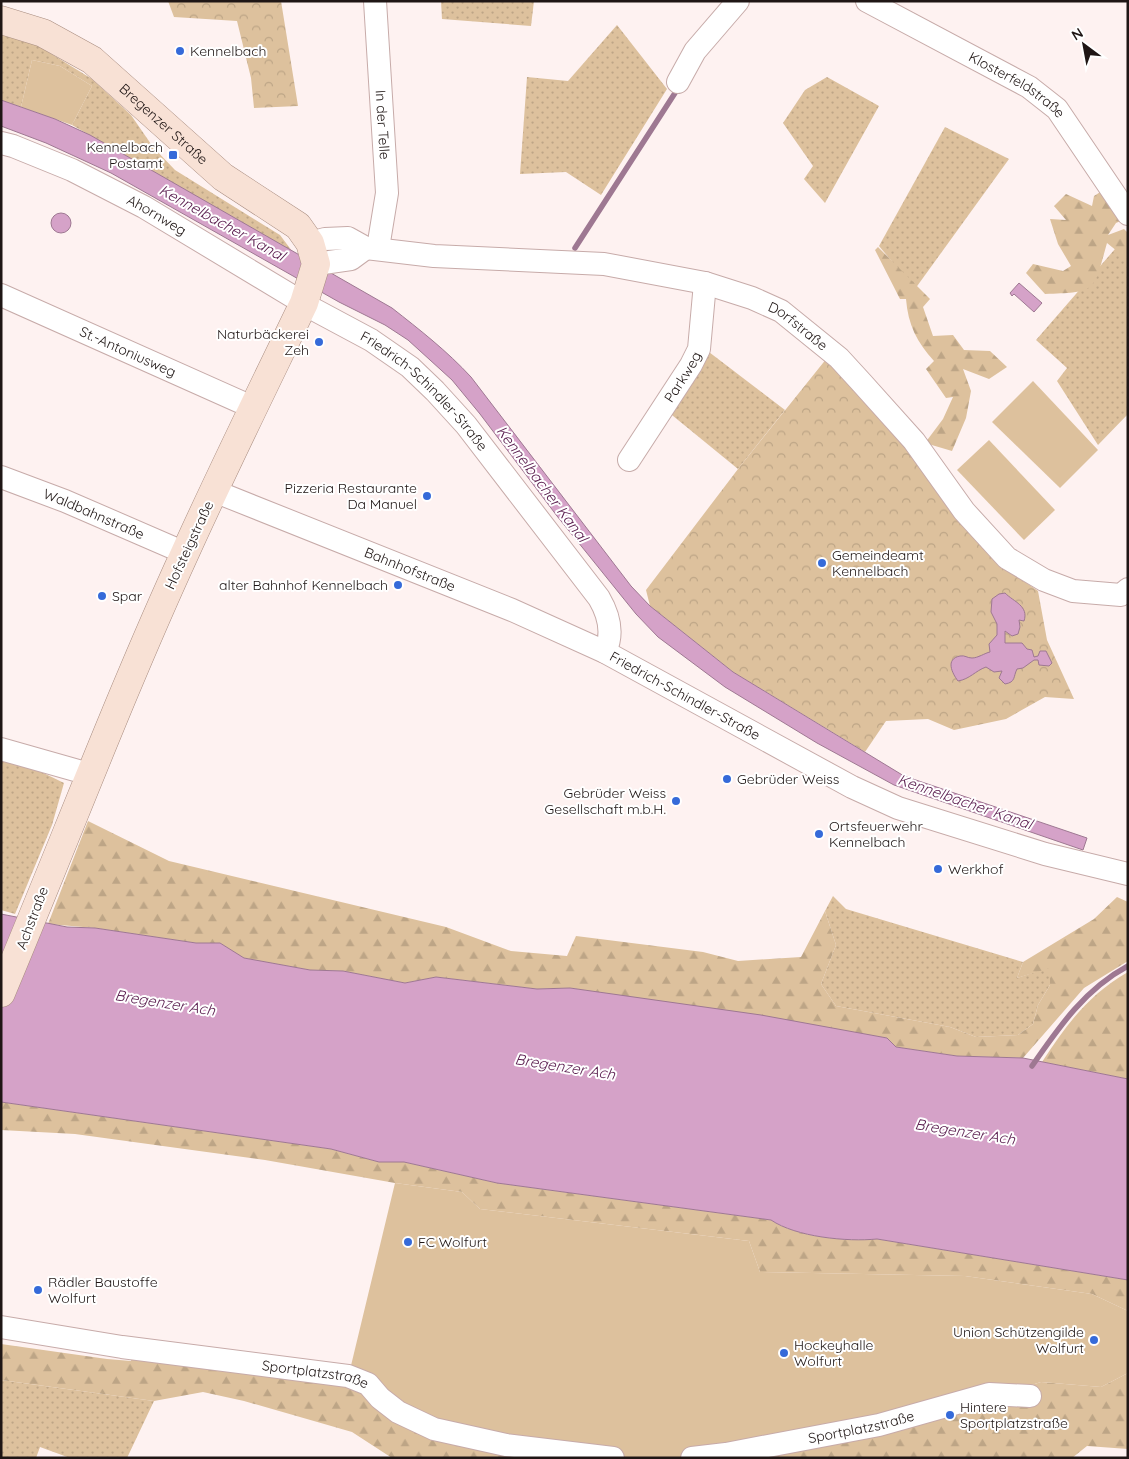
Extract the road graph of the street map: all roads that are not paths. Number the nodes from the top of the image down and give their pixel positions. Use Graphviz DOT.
graph roads {
  1 [pos="375,1"];
  2 [pos="738,1"];
  3 [pos="867,1"];
  4 [pos="1,20"];
  5 [pos="678,82"];
  6 [pos="1,143"];
  7 [pos="1128,214"];
  8 [pos="372,248"];
  9 [pos="313,252"];
  10 [pos="704,283"];
  11 [pos="1,295"];
  12 [pos="304,303"];
  13 [pos="254,408"];
  14 [pos="629,460"];
  15 [pos="1,477"];
  16 [pos="214,491"];
  17 [pos="185,552"];
  18 [pos="1125,596"];
  19 [pos="606,652"];
  20 [pos="1,749"];
  21 [pos="89,774"];
  22 [pos="61,843"];
  23 [pos="1128,874"];
  24 [pos="1,993"];
  25 [pos="1,1327"];
  26 [pos="1030,1396"];
  27 [pos="613,1458"];
  28 [pos="692,1458"];
  1 -- 8 [label="street, In der Telle"];
  2 -- 5 [label="street"];
  3 -- 7 [label="street, Klosterfeldstraße"];
  4 -- 9 [label="main road, Bregenzer Straße"];
  6 -- 12 [label="street, Ahornweg"];
  8 -- 9 [label="street"];
  8 -- 10 [label="street, Dorfstraße"];
  9 -- 12 [label="main road, Hofsteigstraße"];
  10 -- 14 [label="street, Parkweg"];
  10 -- 18 [label="street, Dorfstraße"];
  11 -- 13 [label="street, St.-Antoniusweg"];
  12 -- 13 [label="main road, Hofsteigstraße"];
  12 -- 19 [label="street, Friedrich-Schindler-Straße"];
  13 -- 16 [label="main road, Hofsteigstraße"];
  15 -- 17 [label="street, Waldbahnstraße"];
  16 -- 17 [label="main road, Hofsteigstraße"];
  16 -- 19 [label="street, Bahnhofstraße"];
  17 -- 21 [label="main road, Hofsteigstraße"];
  19 -- 23 [label="street, Friedrich-Schindler-Straße"];
  20 -- 21 [label="street"];
  21 -- 22 [label="main road, Hofsteigstraße"];
  22 -- 24 [label="main road, Achstraße"];
  25 -- 27 [label="street, Sportplatzstraße"];
  26 -- 28 [label="street, Sportplatzstraße"];
}
